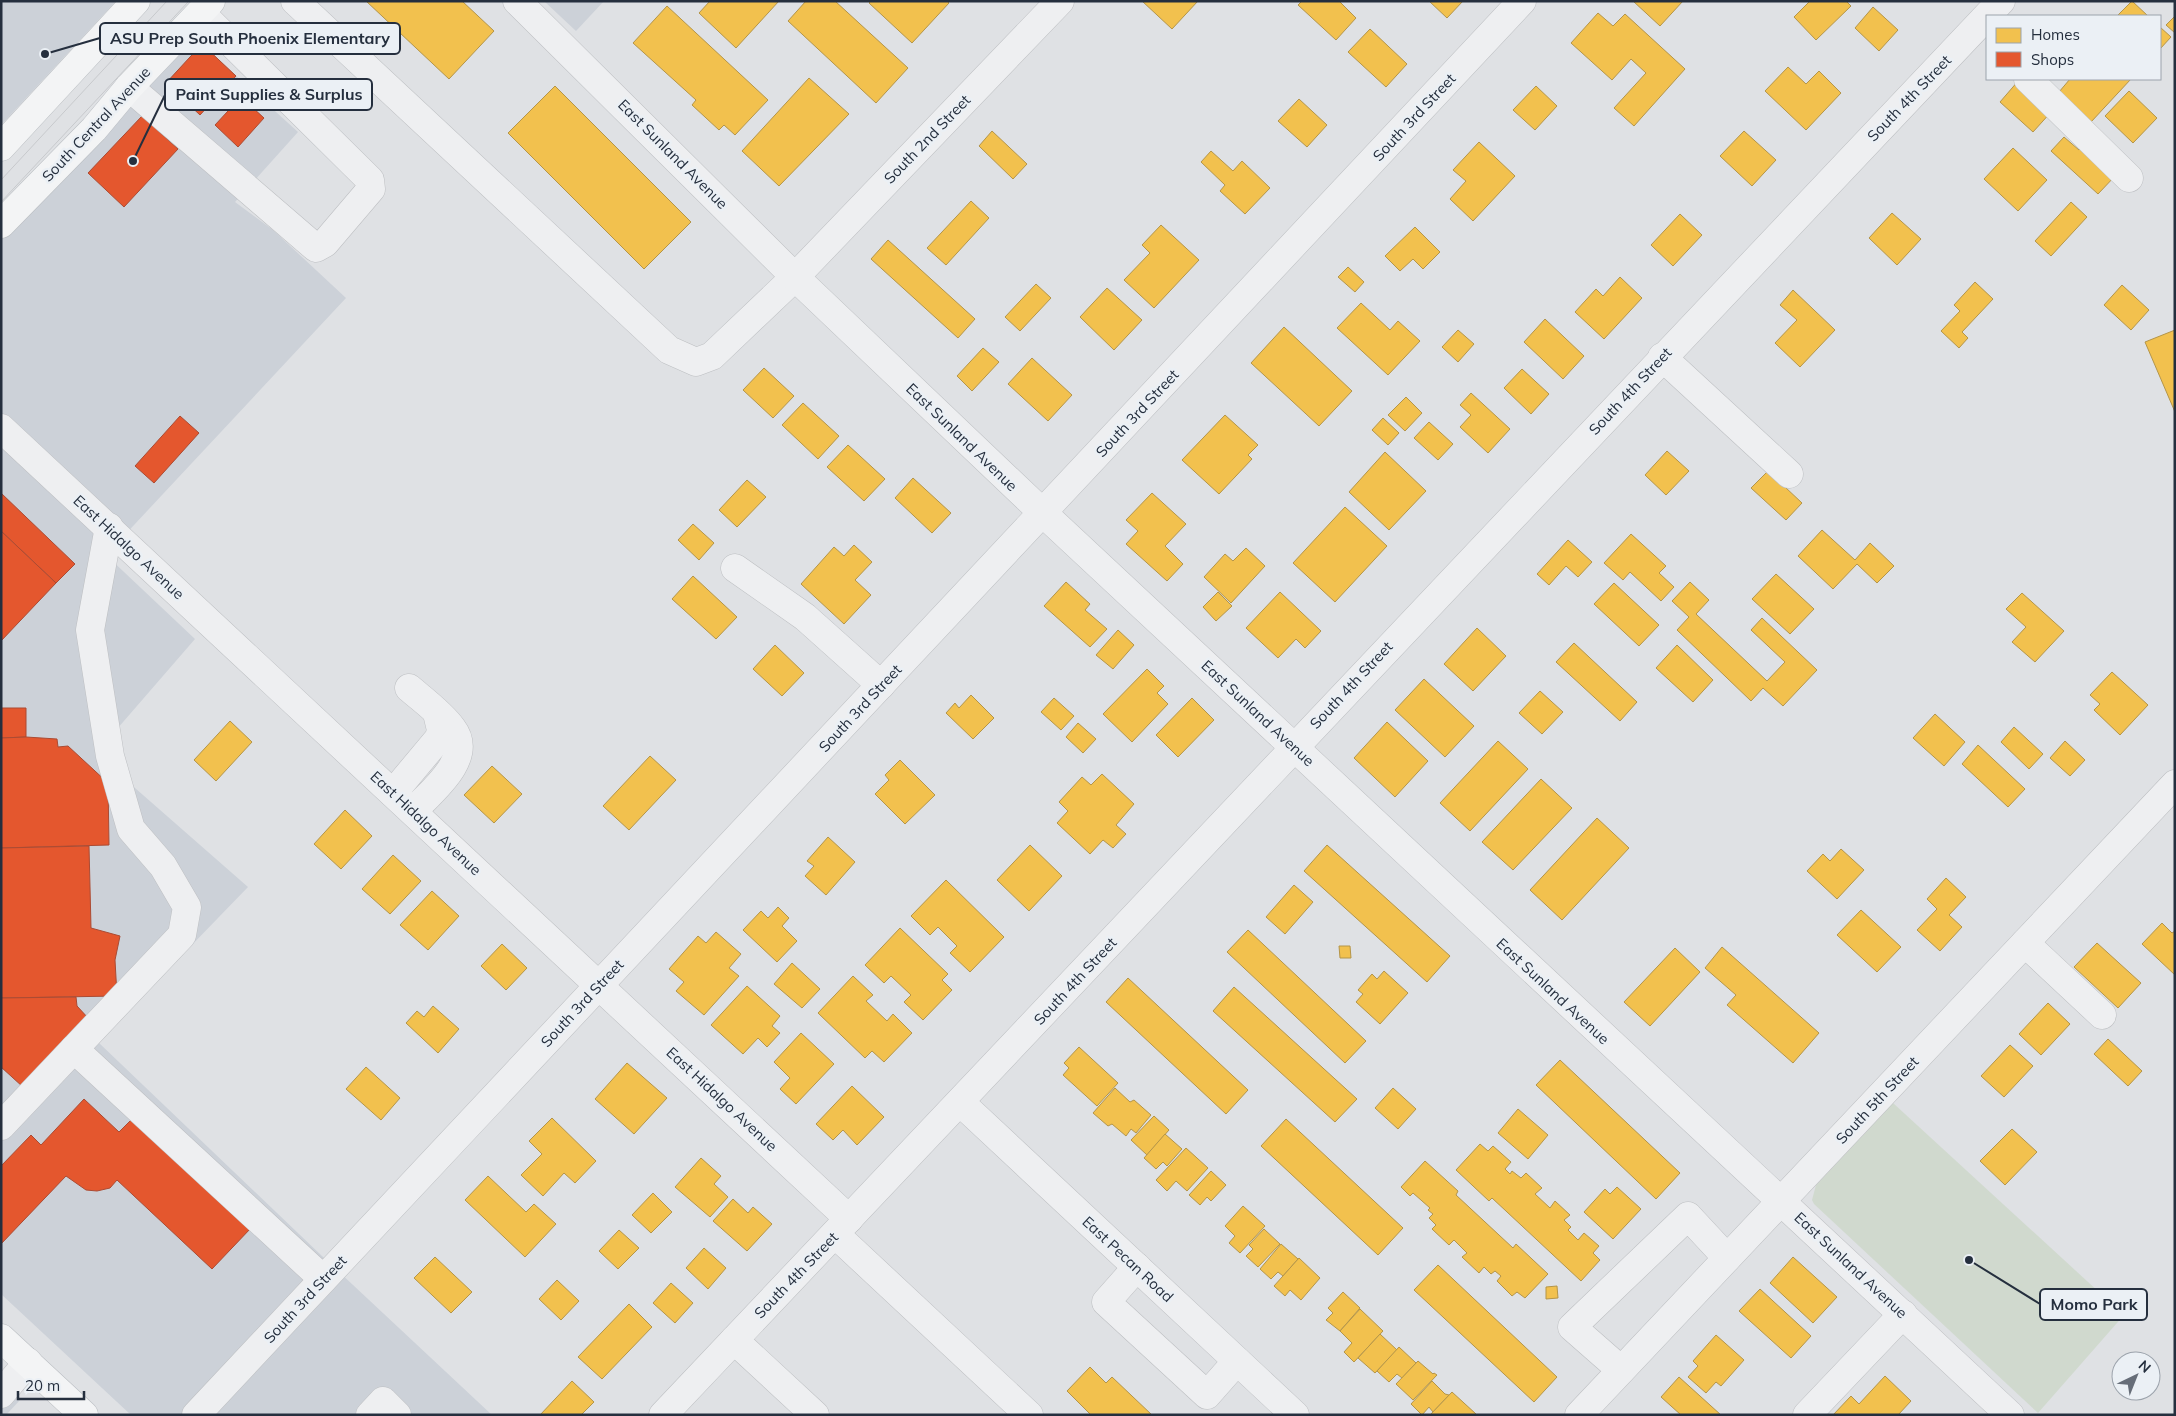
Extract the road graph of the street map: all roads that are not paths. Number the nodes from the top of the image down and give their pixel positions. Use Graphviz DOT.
graph roads {
  1 [pos="136,1"];
  2 [pos="295,1"];
  3 [pos="517,1"];
  4 [pos="1060,1"];
  5 [pos="1522,1"];
  6 [pos="2001,1"];
  7 [pos="206,7"];
  8 [pos="1993,15"];
  9 [pos="1981,34"];
  10 [pos="2029,80"];
  11 [pos="129,87"];
  12 [pos="1,147"];
  13 [pos="2129,178"];
  14 [pos="1,224"];
  15 [pos="795,277"];
  16 [pos="1662,357"];
  17 [pos="1,428"];
  18 [pos="1789,474"];
  19 [pos="1043,513"];
  20 [pos="109,527"];
  21 [pos="735,568"];
  22 [pos="881,685"];
  23 [pos="409,688"];
  24 [pos="437,713"];
  25 [pos="1294,746"];
  26 [pos="2175,784"];
  27 [pos="393,793"];
  28 [pos="413,811"];
  29 [pos="2025,943"];
  30 [pos="600,985"];
  31 [pos="2102,1015"];
  32 [pos="74,1049"];
  33 [pos="960,1102"];
  34 [pos="1,1126"];
  35 [pos="1782,1201"];
  36 [pos="842,1226"];
  37 [pos="1728,1258"];
  38 [pos="1137,1268"];
  39 [pos="323,1279"];
  40 [pos="1903,1314"];
  41 [pos="1,1338"];
  42 [pos="734,1340"];
  43 [pos="1237,1361"];
  44 [pos="28,1362"];
  45 [pos="1621,1370"];
  46 [pos="1,1394"];
  47 [pos="84,1415"];
  48 [pos="196,1415"];
  49 [pos="663,1415"];
  50 [pos="815,1415"];
  51 [pos="1029,1415"];
  52 [pos="1295,1415"];
  53 [pos="1579,1415"];
  54 [pos="1807,1415"];
  55 [pos="2010,1415"];
  1 -- 12 [label="main road"];
  2 -- 15 [label="street, South 2nd Street"];
  3 -- 15 [label="street, East Sunland Avenue"];
  4 -- 15 [label="street, South 2nd Street"];
  5 -- 19 [label="street, South 3rd Street"];
  6 -- 8 [label="street, South 4th Street"];
  7 -- 11 [label="main road, South Central Avenue"];
  7 -- 11 [label="street"];
  9 -- 16 [label="street, South 4th Street"];
  10 -- 13 [label="street"];
  11 -- 14 [label="main road, South Central Avenue"];
  15 -- 19 [label="street, East Sunland Avenue"];
  16 -- 18 [label="street"];
  16 -- 25 [label="street, South 4th Street"];
  17 -- 20 [label="street, East Hidalgo Avenue"];
  19 -- 22 [label="street, South 3rd Street"];
  19 -- 25 [label="street, East Sunland Avenue"];
  20 -- 27 [label="street, East Hidalgo Avenue"];
  20 -- 32 [label="street"];
  21 -- 22 [label="street"];
  22 -- 30 [label="street, South 3rd Street"];
  23 -- 24 [label="street"];
  24 -- 27 [label="street"];
  24 -- 28 [label="street"];
  25 -- 33 [label="street, South 4th Street"];
  25 -- 35 [label="street, East Sunland Avenue"];
  26 -- 29 [label="street, South 5th Street"];
  27 -- 28 [label="street, East Hidalgo Avenue"];
  28 -- 30 [label="street, East Hidalgo Avenue"];
  29 -- 31 [label="street"];
  29 -- 35 [label="street, South 5th Street"];
  30 -- 36 [label="street, East Hidalgo Avenue"];
  30 -- 39 [label="street, South 3rd Street"];
  32 -- 34 [label="street"];
  32 -- 39 [label="street"];
  33 -- 36 [label="street, South 4th Street"];
  33 -- 38 [label="street, East Pecan Road"];
  35 -- 37 [label="street, South 5th Street"];
  35 -- 40 [label="street, East Sunland Avenue"];
  36 -- 42 [label="street, South 4th Street"];
  36 -- 51 [label="street, East Hidalgo Avenue"];
  37 -- 45 [label="street, South 5th Street"];
  37 -- 45 [label="street"];
  38 -- 43 [label="street, East Pecan Road"];
  38 -- 43 [label="street"];
  39 -- 48 [label="street, South 3rd Street"];
  40 -- 54 [label="street"];
  40 -- 55 [label="street, East Sunland Avenue"];
  41 -- 44 [label="main road"];
  42 -- 49 [label="street, South 4th Street"];
  42 -- 50 [label="street"];
  43 -- 52 [label="street, East Pecan Road"];
  44 -- 46 [label="street"];
  44 -- 47 [label="main road"];
  45 -- 53 [label="street, South 5th Street"];
}
